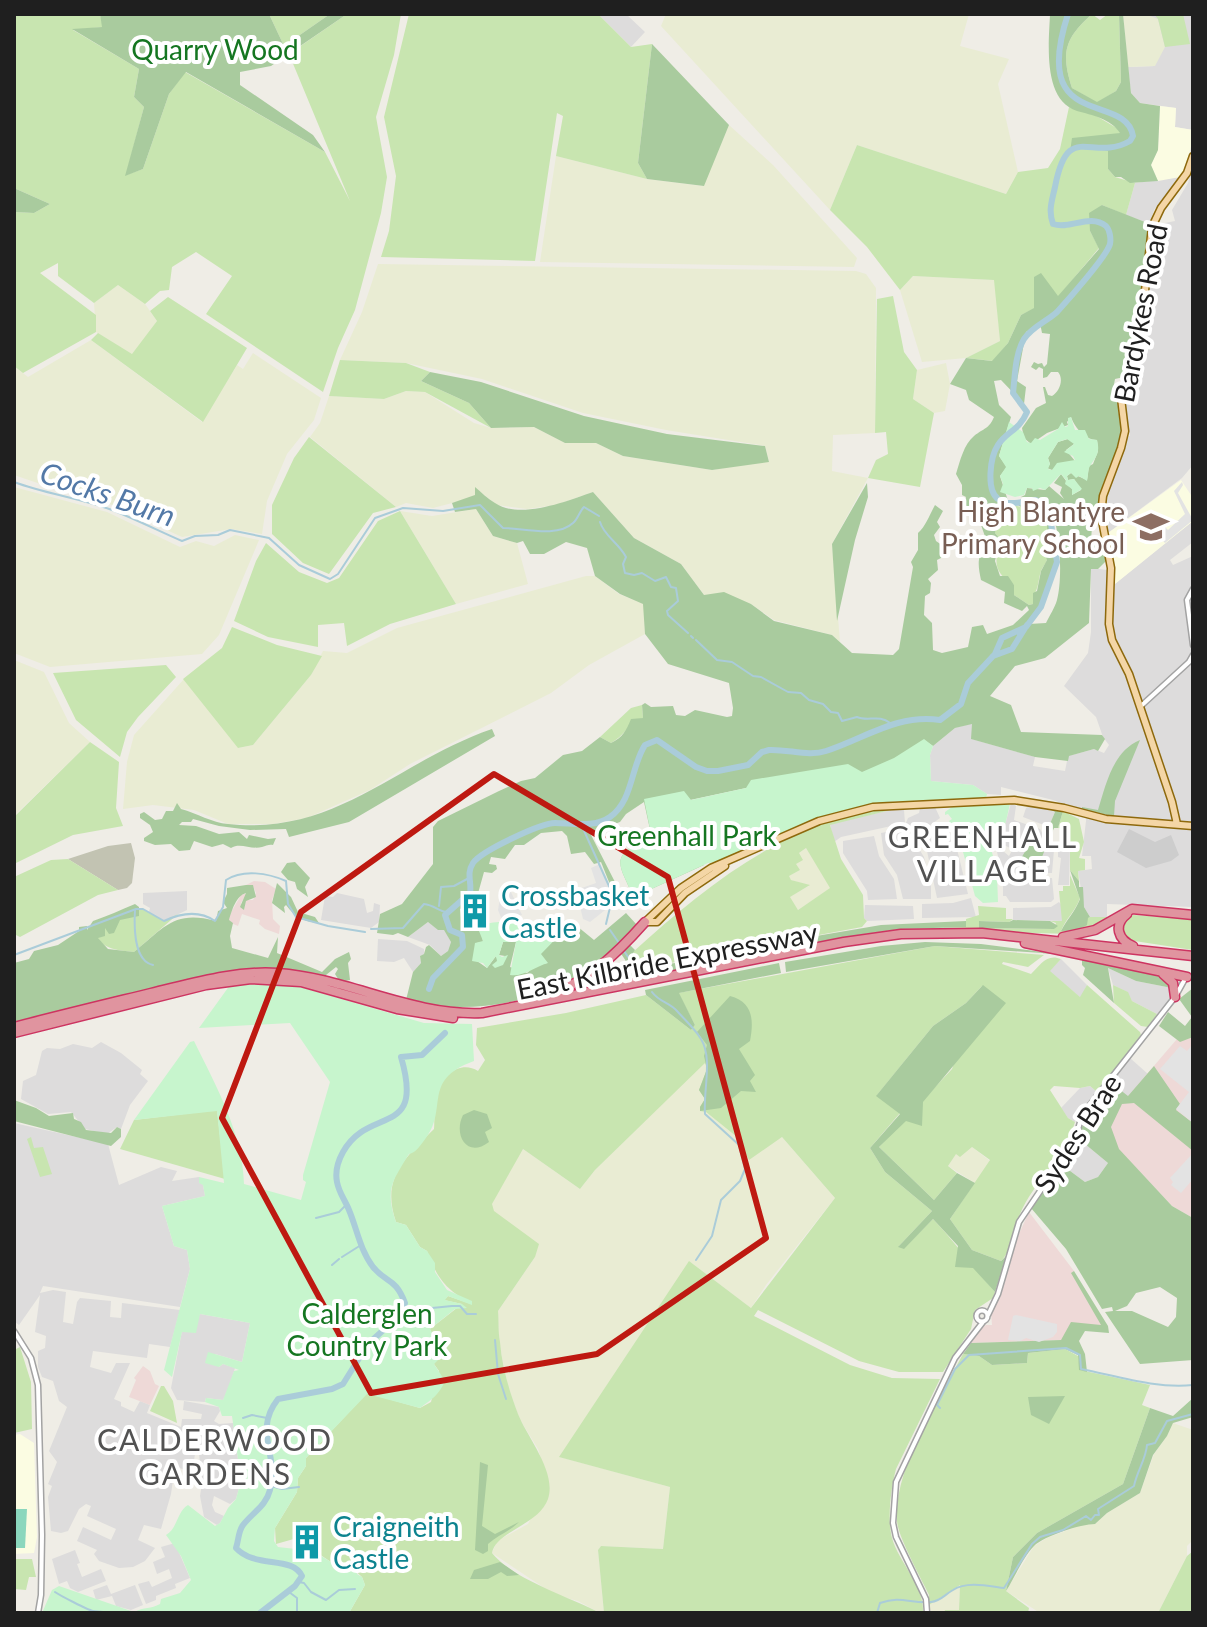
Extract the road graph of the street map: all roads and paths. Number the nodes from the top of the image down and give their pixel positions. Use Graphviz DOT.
graph roads {
  1 [pos="1193,156"];
  2 [pos="1193,589"];
  3 [pos="1193,645"];
  4 [pos="1193,655"];
  5 [pos="1139,707"];
  6 [pos="1177,824"];
  7 [pos="1193,826"];
  8 [pos="1190,914"];
  9 [pos="645,922"];
  10 [pos="998,935"];
  11 [pos="1025,943"];
  12 [pos="1143,950"];
  13 [pos="1193,958"];
  14 [pos="1159,972"];
  15 [pos="1190,978"];
  16 [pos="1175,997"];
  17 [pos="510,1009"];
  18 [pos="14,1027"];
  19 [pos="14,1033"];
  20 [pos="992,1303"];
  21 [pos="980,1311"];
  22 [pos="988,1315"];
  23 [pos="977,1317"];
  24 [pos="983,1322"];
  25 [pos="975,1330"];
  26 [pos="14,1331"];
  27 [pos="38,1613"];
  28 [pos="927,1613"];
  1 -- 5 [label="main road, Bardykes Road"];
  2 -- 3 [label="street"];
  4 -- 5 [label="street"];
  5 -- 6 [label="main road"];
  6 -- 7 [label="main road"];
  6 -- 9 [label="main road"];
  8 -- 10 [label="highway"];
  8 -- 12 [label="highway"];
  9 -- 17 [label="highway"];
  10 -- 12 [label="highway, East Kilbride Expressway"];
  10 -- 17 [label="highway, East Kilbride Expressway"];
  11 -- 13 [label="highway, East Kilbride Expressway"];
  11 -- 14 [label="highway"];
  11 -- 19 [label="highway, East Kilbride Expressway"];
  12 -- 13 [label="highway, East Kilbride Expressway"];
  14 -- 15 [label="highway"];
  14 -- 16 [label="highway"];
  15 -- 16 [label="street, Sydes Brae"];
  16 -- 20 [label="street, Sydes Brae"];
  17 -- 18 [label="highway, East Kilbride Expressway"];
  20 -- 21 [label="street"];
  20 -- 22 [label="street, Sydes Brae"];
  21 -- 22 [label="street"];
  21 -- 23 [label="street"];
  22 -- 24 [label="street"];
  23 -- 24 [label="street"];
  23 -- 25 [label="street"];
  24 -- 25 [label="street"];
  25 -- 28 [label="street"];
  26 -- 27 [label="street"];
}
